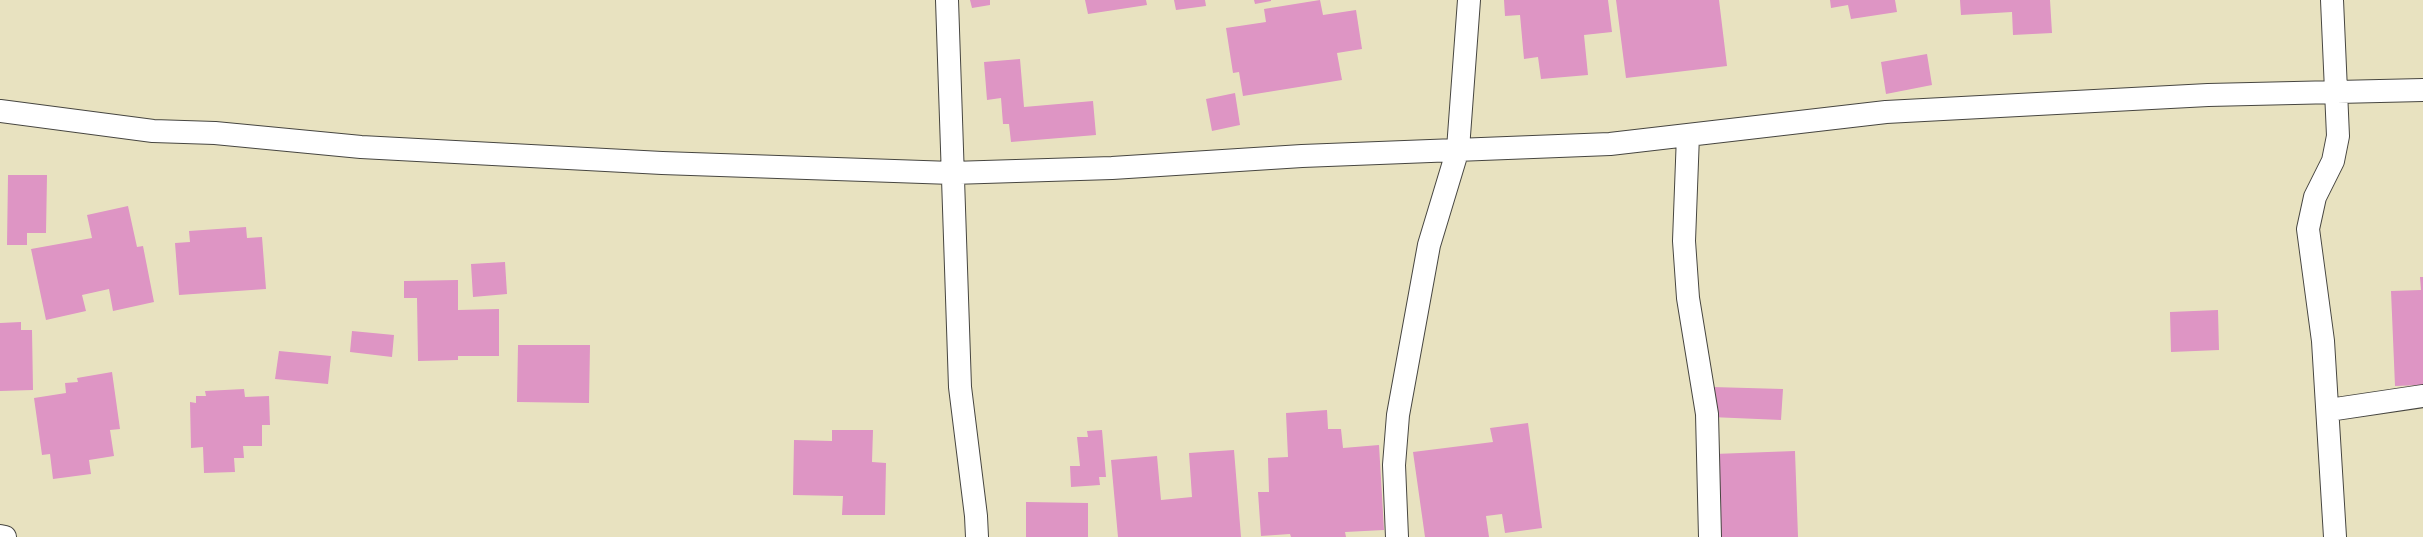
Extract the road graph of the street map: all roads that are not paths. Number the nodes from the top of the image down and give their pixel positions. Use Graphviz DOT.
graph roads {
  1 [pos="947,0"];
  2 [pos="1469,0"];
  3 [pos="2332,0"];
  4 [pos="2423,90"];
  5 [pos="2336,93"];
  6 [pos="0,111"];
  7 [pos="1688,135"];
  8 [pos="1458,150"];
  9 [pos="952,173"];
  10 [pos="2423,396"];
  11 [pos="2329,410"];
  12 [pos="0,536"];
  13 [pos="5,537"];
  14 [pos="977,537"];
  15 [pos="1397,537"];
  16 [pos="1710,537"];
  17 [pos="2334,537"];
  1 -- 9 [label="street"];
  2 -- 8 [label="street"];
  3 -- 5 [label="street"];
  4 -- 5 [label="street"];
  5 -- 7 [label="street"];
  5 -- 11 [label="street"];
  6 -- 9 [label="street"];
  7 -- 8 [label="street"];
  7 -- 16 [label="street"];
  8 -- 9 [label="street"];
  8 -- 15 [label="street"];
  9 -- 14 [label="street"];
  10 -- 11 [label="street"];
  11 -- 17 [label="street"];
  12 -- 13 [label="street"];
}
